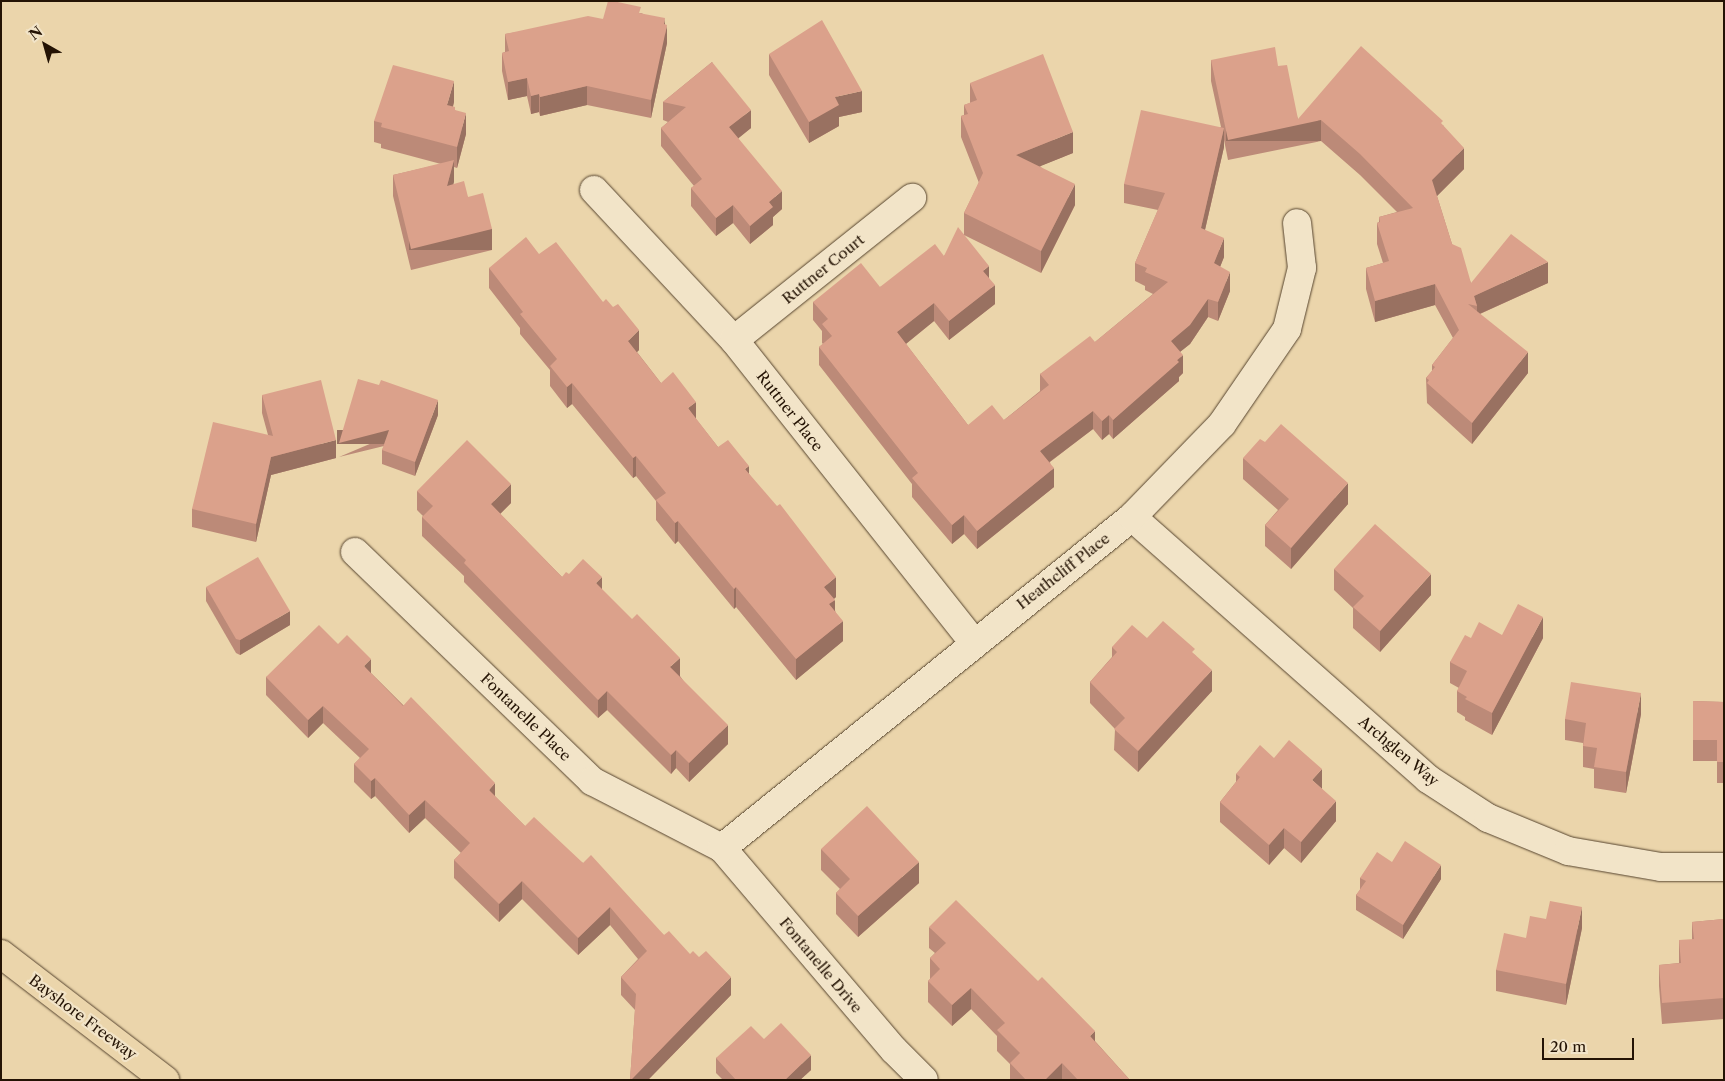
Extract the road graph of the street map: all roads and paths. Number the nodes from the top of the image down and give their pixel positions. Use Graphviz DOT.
graph roads {
  1 [pos="594,190"];
  2 [pos="912,198"];
  3 [pos="1297,223"];
  4 [pos="734,340"];
  5 [pos="1132,516"];
  6 [pos="355,552"];
  7 [pos="973,642"];
  8 [pos="722,848"];
  9 [pos="1724,867"];
  10 [pos="1,954"];
  11 [pos="165,1080"];
  12 [pos="924,1080"];
  1 -- 4 [label="street, Ruttner Place"];
  2 -- 4 [label="street, Ruttner Court"];
  3 -- 5 [label="street, Heathcliff Place"];
  4 -- 7 [label="street, Ruttner Place"];
  5 -- 7 [label="street, Heathcliff Place"];
  5 -- 9 [label="street, Archglen Way"];
  6 -- 8 [label="street, Fontanelle Place"];
  7 -- 8 [label="street, Heathcliff Place"];
  8 -- 12 [label="street, Fontanelle Drive"];
  10 -- 11 [label="highway, Bayshore Freeway"];
}
